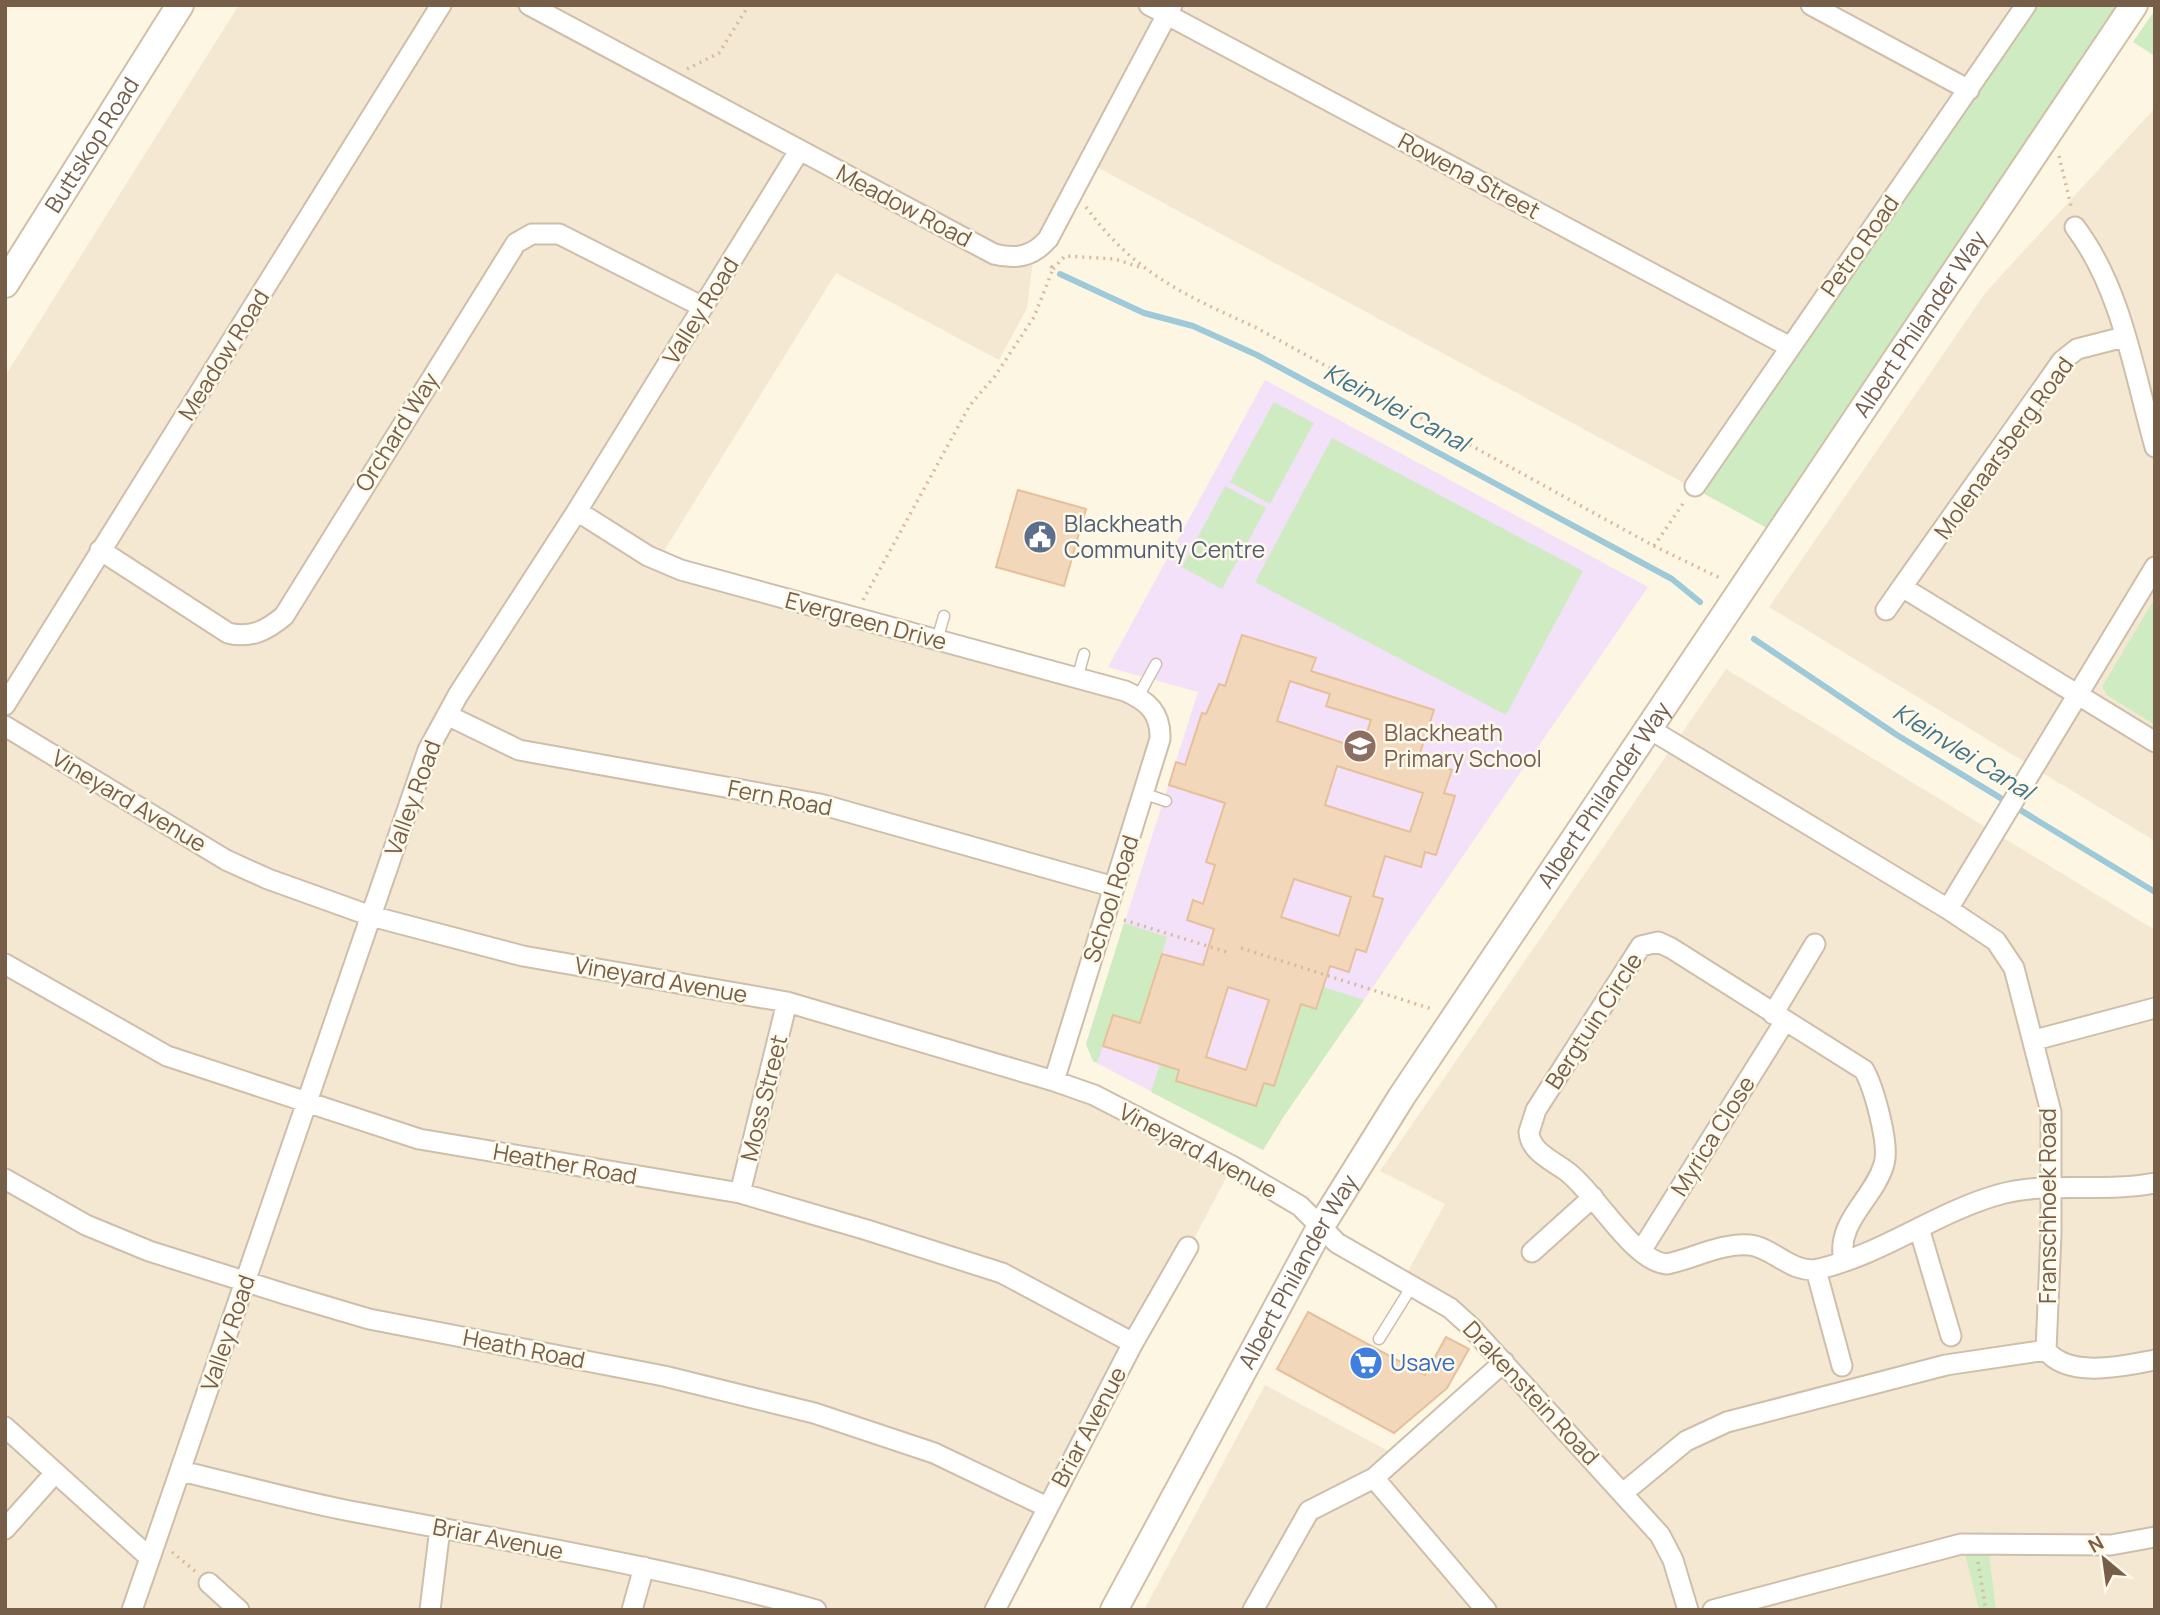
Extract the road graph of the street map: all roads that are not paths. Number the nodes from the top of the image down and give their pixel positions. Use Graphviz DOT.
graph roads {
  1 [pos="180,5"];
  2 [pos="441,5"];
  3 [pos="528,5"];
  4 [pos="1149,5"];
  5 [pos="1811,5"];
  6 [pos="2026,5"];
  7 [pos="2134,5"];
  8 [pos="1170,10"];
  9 [pos="1969,90"];
  10 [pos="799,151"];
  11 [pos="2075,227"];
  12 [pos="5,284"];
  13 [pos="703,307"];
  14 [pos="2124,337"];
  15 [pos="1790,347"];
  16 [pos="2155,447"];
  17 [pos="1695,486"];
  18 [pos="577,511"];
  19 [pos="100,551"];
  20 [pos="2155,567"];
  21 [pos="1902,587"];
  22 [pos="1886,610"];
  23 [pos="944,616"];
  24 [pos="937,640"];
  25 [pos="1084,654"];
  26 [pos="1156,664"];
  27 [pos="1077,679"];
  28 [pos="2078,693"];
  29 [pos="1138,697"];
  30 [pos="5,705"];
  31 [pos="447,715"];
  32 [pos="1158,717"];
  33 [pos="5,726"];
  34 [pos="1648,728"];
  35 [pos="2155,742"];
  36 [pos="1145,794"];
  37 [pos="1166,800"];
  38 [pos="1114,887"];
  39 [pos="1948,909"];
  40 [pos="371,916"];
  41 [pos="1815,944"];
  42 [pos="5,964"];
  43 [pos="787,1002"];
  44 [pos="2155,1009"];
  45 [pos="1779,1018"];
  46 [pos="2035,1040"];
  47 [pos="1054,1081"];
  48 [pos="307,1102"];
  49 [pos="5,1179"];
  50 [pos="2155,1183"];
  51 [pos="2051,1187"];
  52 [pos="740,1194"];
  53 [pos="1593,1197"];
  54 [pos="1321,1226"];
  55 [pos="1919,1228"];
  56 [pos="1188,1247"];
  57 [pos="1642,1251"];
  58 [pos="1532,1252"];
  59 [pos="1844,1261"];
  60 [pos="1816,1270"];
  61 [pos="246,1282"];
  62 [pos="1412,1286"];
  63 [pos="1951,1336"];
  64 [pos="1379,1339"];
  65 [pos="1133,1343"];
  66 [pos="2046,1350"];
  67 [pos="2155,1360"];
  68 [pos="1503,1362"];
  69 [pos="1842,1366"];
  70 [pos="5,1427"];
  71 [pos="180,1471"];
  72 [pos="55,1473"];
  73 [pos="1374,1478"];
  74 [pos="1623,1493"];
  75 [pos="1047,1507"];
  76 [pos="440,1528"];
  77 [pos="5,1529"];
  78 [pos="2155,1537"];
  79 [pos="150,1558"];
  80 [pos="644,1567"];
  81 [pos="209,1583"];
  82 [pos="132,1610"];
  83 [pos="239,1610"];
  84 [pos="430,1610"];
  85 [pos="632,1610"];
  86 [pos="816,1610"];
  87 [pos="995,1610"];
  88 [pos="1114,1610"];
  89 [pos="1253,1610"];
  90 [pos="1486,1610"];
  91 [pos="1688,1610"];
  92 [pos="1713,1610"];
  1 -- 12 [label="street, Buttskop Road"];
  2 -- 19 [label="street, Meadow Road"];
  3 -- 10 [label="street, Meadow Road"];
  4 -- 8 [label="street, Rowena Street"];
  5 -- 9 [label="street"];
  6 -- 9 [label="street, Petro Road"];
  7 -- 34 [label="street, Albert Philander Way"];
  8 -- 10 [label="street, Meadow Road"];
  8 -- 15 [label="street, Rowena Street"];
  9 -- 15 [label="street, Petro Road"];
  10 -- 13 [label="street, Valley Road"];
  11 -- 14 [label="street"];
  13 -- 18 [label="street, Valley Road"];
  13 -- 19 [label="street, Orchard Way"];
  14 -- 16 [label="street"];
  14 -- 21 [label="street, Molenaarsberg Road"];
  15 -- 17 [label="street, Petro Road"];
  18 -- 24 [label="street, Evergreen Drive"];
  18 -- 31 [label="street, Valley Road"];
  19 -- 30 [label="street, Meadow Road"];
  20 -- 28 [label="street"];
  21 -- 22 [label="street, Molenaarsberg Road"];
  21 -- 28 [label="street"];
  23 -- 24 [label="lane"];
  24 -- 27 [label="street, Evergreen Drive"];
  25 -- 27 [label="lane"];
  26 -- 29 [label="lane"];
  27 -- 29 [label="street, Evergreen Drive"];
  28 -- 35 [label="street"];
  28 -- 39 [label="street"];
  29 -- 32 [label="street, Evergreen Drive"];
  31 -- 38 [label="street, Fern Road"];
  31 -- 40 [label="street, Valley Road"];
  32 -- 36 [label="street, School Road"];
  33 -- 40 [label="street, Vineyard Avenue"];
  34 -- 39 [label="street, Franschhoek Road"];
  34 -- 54 [label="street, Albert Philander Way"];
  36 -- 37 [label="lane"];
  36 -- 38 [label="street, School Road"];
  38 -- 47 [label="street, School Road"];
  39 -- 46 [label="street, Franschhoek Road"];
  40 -- 43 [label="street, Vineyard Avenue"];
  40 -- 48 [label="street, Valley Road"];
  41 -- 45 [label="street, Myrica Close"];
  42 -- 48 [label="street, Heather Road"];
  43 -- 47 [label="street, Vineyard Avenue"];
  43 -- 52 [label="street, Moss Street"];
  44 -- 46 [label="street"];
  45 -- 53 [label="street, Bergtuin Circle"];
  45 -- 57 [label="street, Myrica Close"];
  45 -- 59 [label="street, Bergtuin Circle"];
  46 -- 51 [label="street, Franschhoek Road"];
  47 -- 54 [label="street, Vineyard Avenue"];
  48 -- 52 [label="street, Heather Road"];
  48 -- 61 [label="street, Valley Road"];
  49 -- 61 [label="street, Heath Road"];
  50 -- 51 [label="street"];
  51 -- 55 [label="street"];
  51 -- 66 [label="street, Franschhoek Road"];
  52 -- 65 [label="street, Heather Road"];
  53 -- 57 [label="street, Bergtuin Circle"];
  53 -- 58 [label="street"];
  54 -- 62 [label="street, Drakenstein Road"];
  54 -- 88 [label="street, Albert Philander Way"];
  55 -- 59 [label="street"];
  55 -- 63 [label="street"];
  56 -- 65 [label="street, Briar Avenue"];
  57 -- 60 [label="street, Bergtuin Circle"];
  59 -- 60 [label="street"];
  60 -- 69 [label="street"];
  61 -- 71 [label="street, Valley Road"];
  61 -- 75 [label="street, Heath Road"];
  62 -- 64 [label="lane"];
  62 -- 68 [label="street, Drakenstein Road"];
  65 -- 75 [label="street, Briar Avenue"];
  66 -- 67 [label="street"];
  66 -- 74 [label="street"];
  68 -- 73 [label="street"];
  68 -- 74 [label="street, Drakenstein Road"];
  70 -- 72 [label="street"];
  71 -- 76 [label="street, Briar Avenue"];
  71 -- 79 [label="street, Valley Road"];
  72 -- 77 [label="street"];
  72 -- 79 [label="street"];
  73 -- 89 [label="street"];
  73 -- 90 [label="street"];
  74 -- 91 [label="street, Drakenstein Road"];
  75 -- 87 [label="street, Briar Avenue"];
  76 -- 80 [label="street, Briar Avenue"];
  76 -- 84 [label="street"];
  78 -- 92 [label="street"];
  79 -- 82 [label="street, Valley Road"];
  80 -- 85 [label="street"];
  80 -- 86 [label="street, Briar Avenue"];
  81 -- 83 [label="street"];
}
